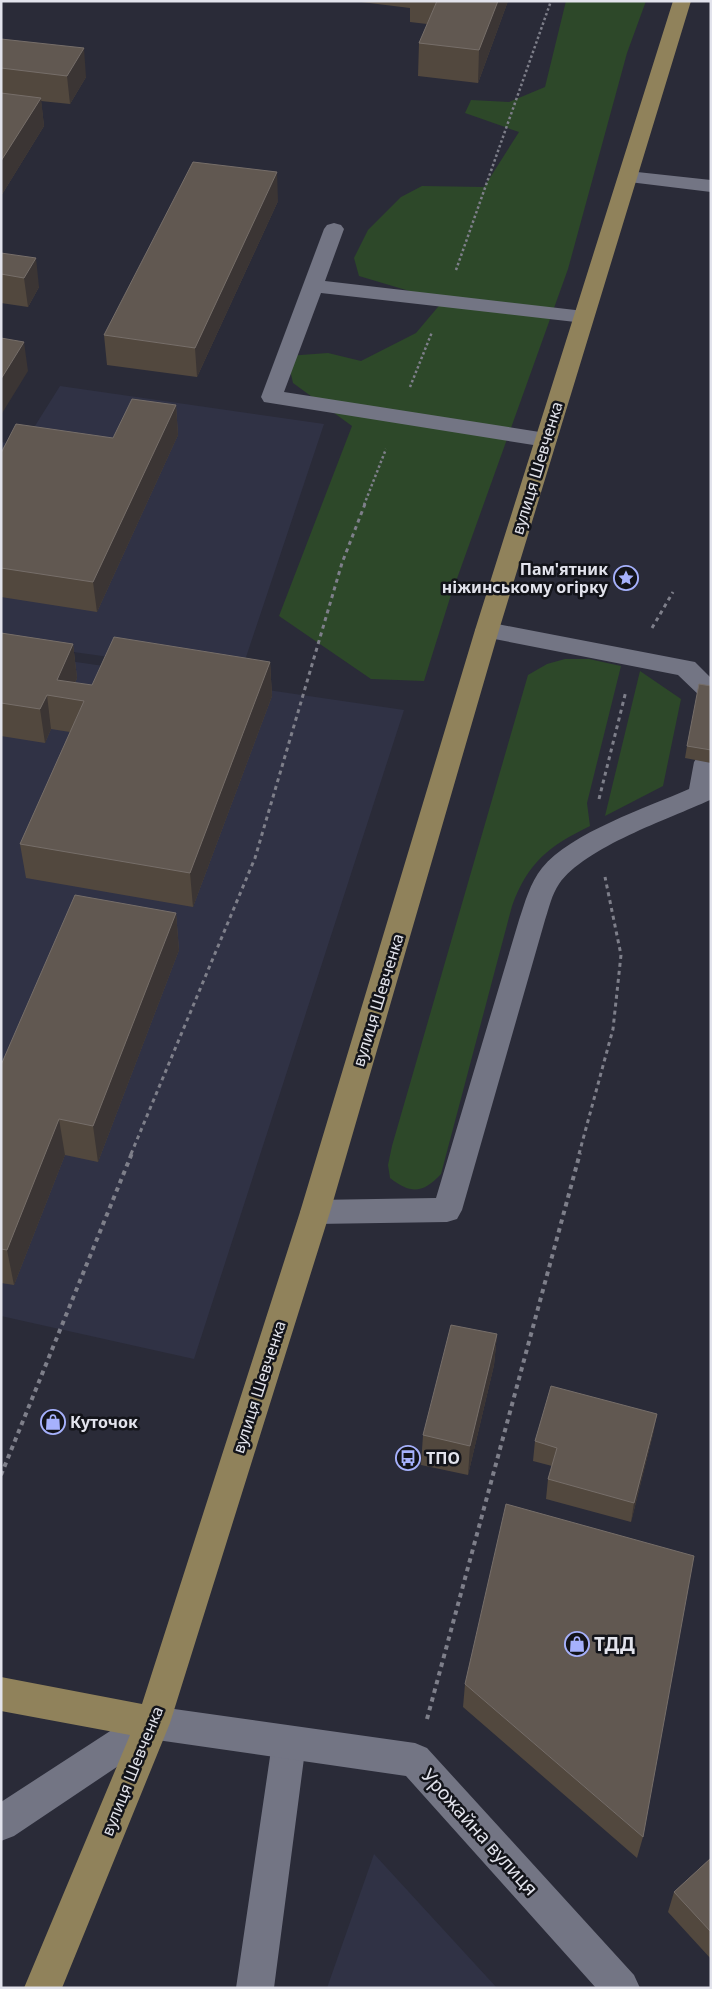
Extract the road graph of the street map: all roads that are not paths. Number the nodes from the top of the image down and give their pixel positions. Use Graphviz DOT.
graph roads {
  1 [pos="682,1"];
  2 [pos="628,177"];
  3 [pos="711,186"];
  4 [pos="334,229"];
  5 [pos="313,286"];
  6 [pos="584,316"];
  7 [pos="546,440"];
  8 [pos="487,630"];
  9 [pos="711,692"];
  10 [pos="707,762"];
  11 [pos="314,1212"];
  12 [pos="1,1694"];
  13 [pos="154,1723"];
  14 [pos="289,1743"];
  15 [pos="1,1823"];
  16 [pos="43,1988"];
  17 [pos="255,1988"];
  18 [pos="621,1988"];
  1 -- 2 [label="main road, вулиця Шевченка"];
  2 -- 3 [label="street"];
  2 -- 6 [label="main road, вулиця Шевченка"];
  4 -- 5 [label="street"];
  5 -- 6 [label="street"];
  5 -- 7 [label="street"];
  6 -- 7 [label="main road, вулиця Шевченка"];
  7 -- 8 [label="main road, вулиця Шевченка"];
  8 -- 9 [label="street"];
  8 -- 11 [label="main road, вулиця Шевченка"];
  10 -- 11 [label="street"];
  11 -- 13 [label="main road, вулиця Шевченка"];
  12 -- 13 [label="main road"];
  13 -- 14 [label="street, Урожайна вулиця"];
  13 -- 15 [label="street"];
  13 -- 16 [label="main road, вулиця Шевченка"];
  14 -- 17 [label="street"];
  14 -- 18 [label="street, Урожайна вулиця"];
}
